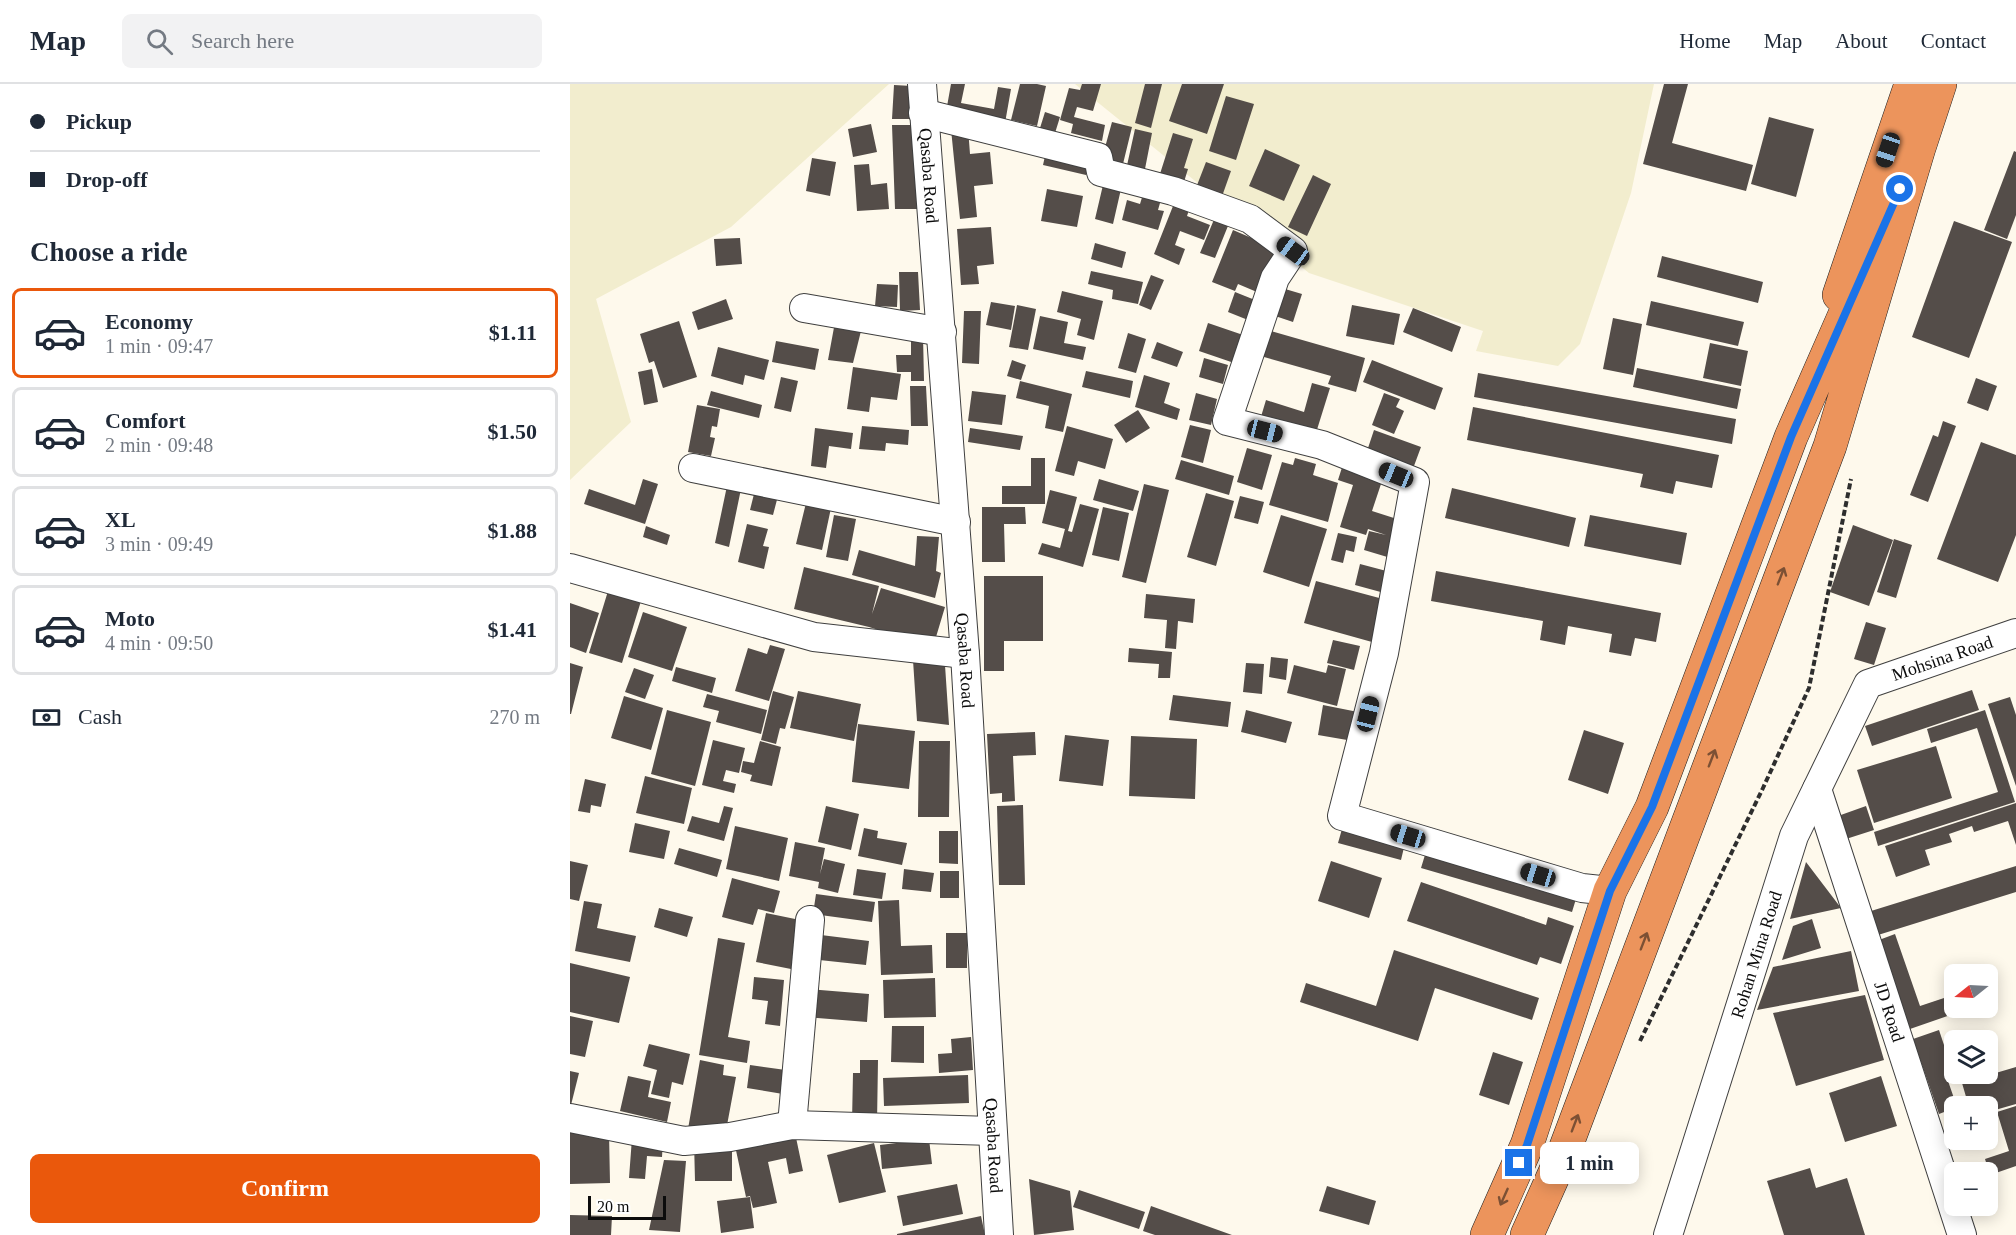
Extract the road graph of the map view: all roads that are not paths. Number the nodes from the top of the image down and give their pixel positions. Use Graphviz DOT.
graph roads {
  1 [pos="922,84"];
  2 [pos="1911,84"];
  3 [pos="1940,84"];
  4 [pos="923,113"];
  5 [pos="1919,148"];
  6 [pos="804,308"];
  7 [pos="942,332"];
  8 [pos="1791,437"];
  9 [pos="693,468"];
  10 [pos="956,522"];
  11 [pos="570,568"];
  12 [pos="2016,633"];
  13 [pos="965,654"];
  14 [pos="1868,684"];
  15 [pos="1817,789"];
  16 [pos="1610,891"];
  17 [pos="810,920"];
  18 [pos="570,1118"];
  19 [pos="792,1125"];
  20 [pos="992,1131"];
  21 [pos="999,1235"];
  22 [pos="1487,1235"];
  23 [pos="1527,1235"];
  24 [pos="1668,1235"];
  25 [pos="1962,1235"];
  1 -- 4 [label="street, Qasaba Road"];
  2 -- 8 [label="highway"];
  3 -- 5 [label="highway"];
  4 -- 7 [label="street, Qasaba Road"];
  4 -- 16 [label="street"];
  5 -- 8 [label="highway"];
  23 -- 5 [label="highway, one-way"];
  6 -- 7 [label="street"];
  7 -- 10 [label="street, Qasaba Road"];
  8 -- 16 [label="highway"];
  9 -- 10 [label="street"];
  10 -- 13 [label="street, Qasaba Road"];
  11 -- 13 [label="street"];
  12 -- 14 [label="street, Mohsina Road"];
  13 -- 20 [label="street, Qasaba Road"];
  14 -- 15 [label="street, Rohan Mina Road"];
  15 -- 24 [label="street, Rohan Mina Road"];
  15 -- 25 [label="street, JD Road"];
  16 -- 22 [label="highway, one-way"];
  17 -- 19 [label="street"];
  18 -- 19 [label="street"];
  19 -- 20 [label="street"];
  20 -- 21 [label="street, Qasaba Road"];
}
